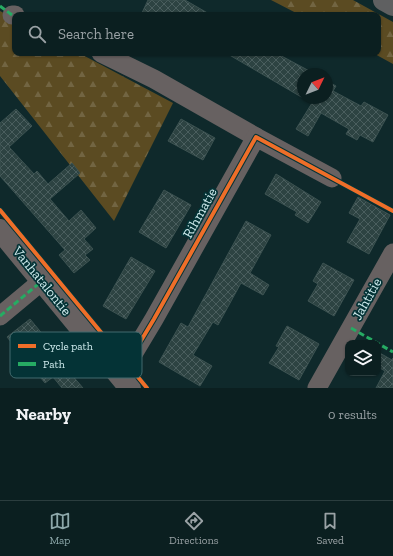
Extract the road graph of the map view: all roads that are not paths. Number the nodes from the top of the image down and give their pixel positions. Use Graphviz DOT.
graph roads {
  1 [pos="384,0"];
  2 [pos="393,5"];
  3 [pos="107,56"];
  4 [pos="256,137"];
  5 [pos="332,178"];
  6 [pos="0,230"];
  7 [pos="393,253"];
  8 [pos="42,281"];
  9 [pos="0,316"];
  10 [pos="84,332"];
  11 [pos="142,339"];
  12 [pos="317,388"];
  1 -- 2 [label="main road"];
  3 -- 4 [label="street"];
  4 -- 5 [label="street"];
  4 -- 11 [label="street, Rihmatie"];
  6 -- 8 [label="street, Vanhatalontie"];
  7 -- 12 [label="street, Jahtitie"];
  8 -- 9 [label="street"];
  8 -- 10 [label="street, Vanhatalontie"];
}
